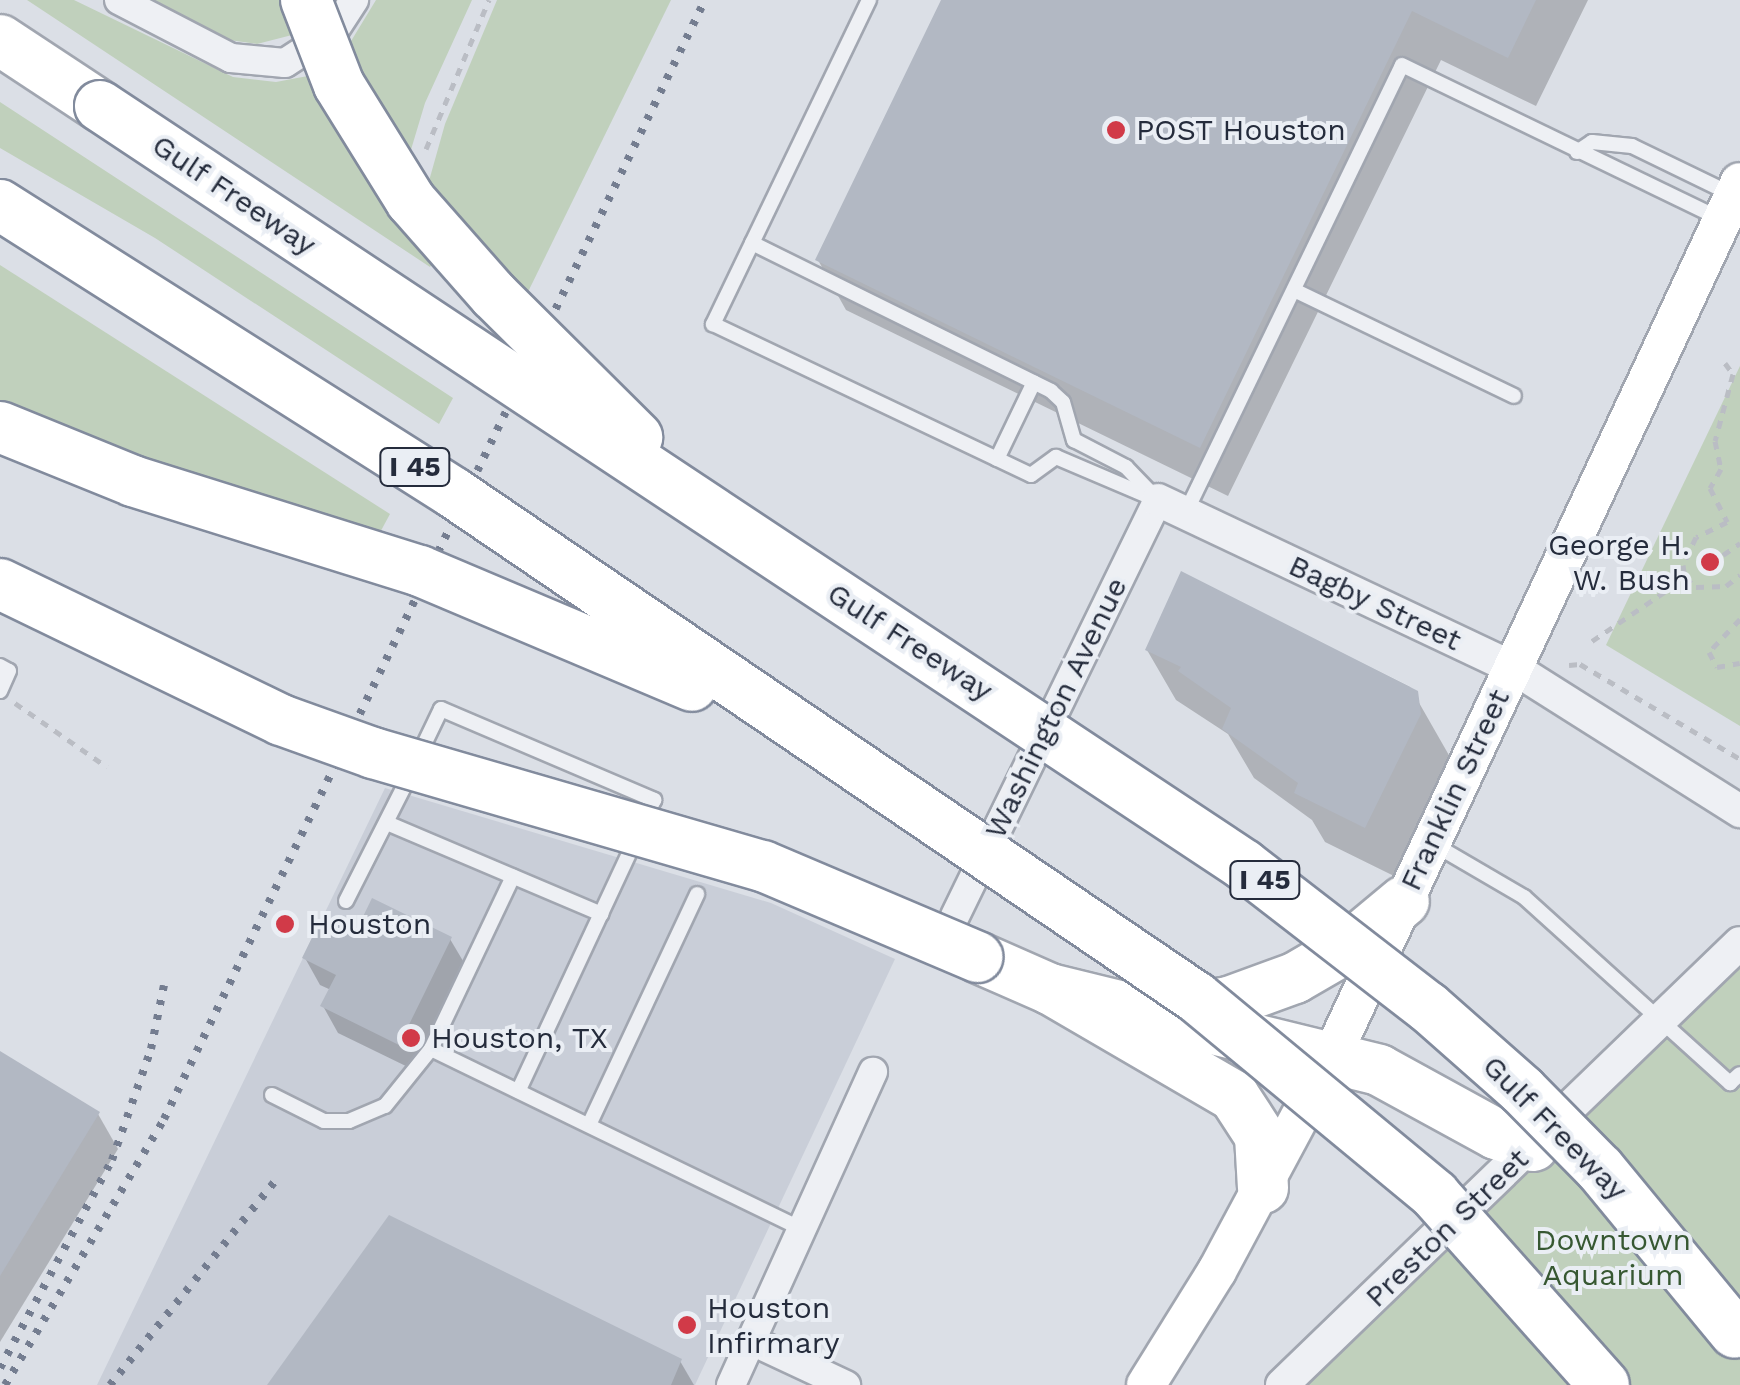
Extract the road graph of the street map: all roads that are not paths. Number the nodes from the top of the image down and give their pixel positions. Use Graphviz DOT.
graph roads {
  1 [pos="118,0"];
  2 [pos="306,0"];
  3 [pos="354,0"];
  4 [pos="869,0"];
  5 [pos="0,40"];
  6 [pos="1577,152"];
  7 [pos="1732,199"];
  8 [pos="0,205"];
  9 [pos="752,243"];
  10 [pos="1294,290"];
  11 [pos="1034,382"];
  12 [pos="1514,396"];
  13 [pos="0,427"];
  14 [pos="998,459"];
  15 [pos="1172,507"];
  16 [pos="718,518"];
  17 [pos="0,584"];
  18 [pos="0,666"];
  19 [pos="1512,667"];
  20 [pos="0,692"];
  21 [pos="819,745"];
  22 [pos="1740,811"];
  23 [pos="387,823"];
  24 [pos="1431,843"];
  25 [pos="513,876"];
  26 [pos="697,894"];
  27 [pos="346,901"];
  28 [pos="1404,901"];
  29 [pos="601,914"];
  30 [pos="966,937"];
  31 [pos="1740,943"];
  32 [pos="1050,989"];
  33 [pos="1107,1007"];
  34 [pos="1665,1020"];
  35 [pos="432,1049"];
  36 [pos="1330,1062"];
  37 [pos="873,1072"];
  38 [pos="1740,1074"];
  39 [pos="518,1091"];
  40 [pos="272,1094"];
  41 [pos="589,1125"];
  42 [pos="1534,1146"];
  43 [pos="1262,1188"];
  44 [pos="802,1229"];
  45 [pos="1740,1339"];
  46 [pos="752,1340"];
  47 [pos="731,1385"];
  48 [pos="846,1385"];
  49 [pos="1146,1385"];
  50 [pos="1282,1385"];
  51 [pos="1604,1385"];
  1 -- 3 [label="street"];
  2 -- 16 [label="highway, bridge"];
  4 -- 9 [label="lane"];
  5 -- 16 [label="highway, Gulf Freeway / I 45, bridge"];
  6 -- 7 [label="lane"];
  6 -- 7 [label="lane"];
  6 -- 10 [label="lane"];
  7 -- 19 [label="main road, Franklin Street"];
  8 -- 21 [label="highway, I 45, bridge"];
  9 -- 11 [label="lane"];
  9 -- 14 [label="lane"];
  10 -- 12 [label="lane"];
  10 -- 15 [label="lane"];
  11 -- 14 [label="lane"];
  11 -- 15 [label="lane"];
  13 -- 21 [label="highway, bridge"];
  14 -- 15 [label="lane"];
  15 -- 19 [label="street, Bagby Street"];
  15 -- 30 [label="street, Washington Avenue"];
  16 -- 45 [label="highway, Gulf Freeway / I 45, bridge"];
  17 -- 30 [label="highway, bridge"];
  18 -- 20 [label="lane"];
  19 -- 22 [label="street, Bagby Street"];
  19 -- 24 [label="main road, Franklin Street"];
  21 -- 51 [label="highway, I 45, bridge"];
  23 -- 25 [label="lane"];
  23 -- 27 [label="lane"];
  23 -- 29 [label="lane"];
  24 -- 28 [label="main road, Franklin Street"];
  24 -- 34 [label="lane"];
  25 -- 29 [label="lane"];
  25 -- 35 [label="lane"];
  26 -- 41 [label="lane"];
  28 -- 33 [label="highway"];
  28 -- 36 [label="main road, Franklin Street"];
  29 -- 39 [label="lane"];
  30 -- 32 [label="highway"];
  31 -- 34 [label="street, Preston Street"];
  32 -- 33 [label="highway"];
  32 -- 43 [label="highway"];
  33 -- 36 [label="highway"];
  34 -- 38 [label="lane"];
  34 -- 42 [label="street, Preston Street"];
  35 -- 39 [label="lane"];
  35 -- 40 [label="lane"];
  36 -- 42 [label="highway"];
  36 -- 43 [label="main road, Franklin Street"];
  37 -- 44 [label="street"];
  39 -- 41 [label="lane"];
  41 -- 44 [label="lane"];
  42 -- 50 [label="street, Preston Street"];
  43 -- 49 [label="main road, Franklin Street"];
  44 -- 46 [label="street"];
  46 -- 47 [label="street"];
  46 -- 48 [label="street"];
}
